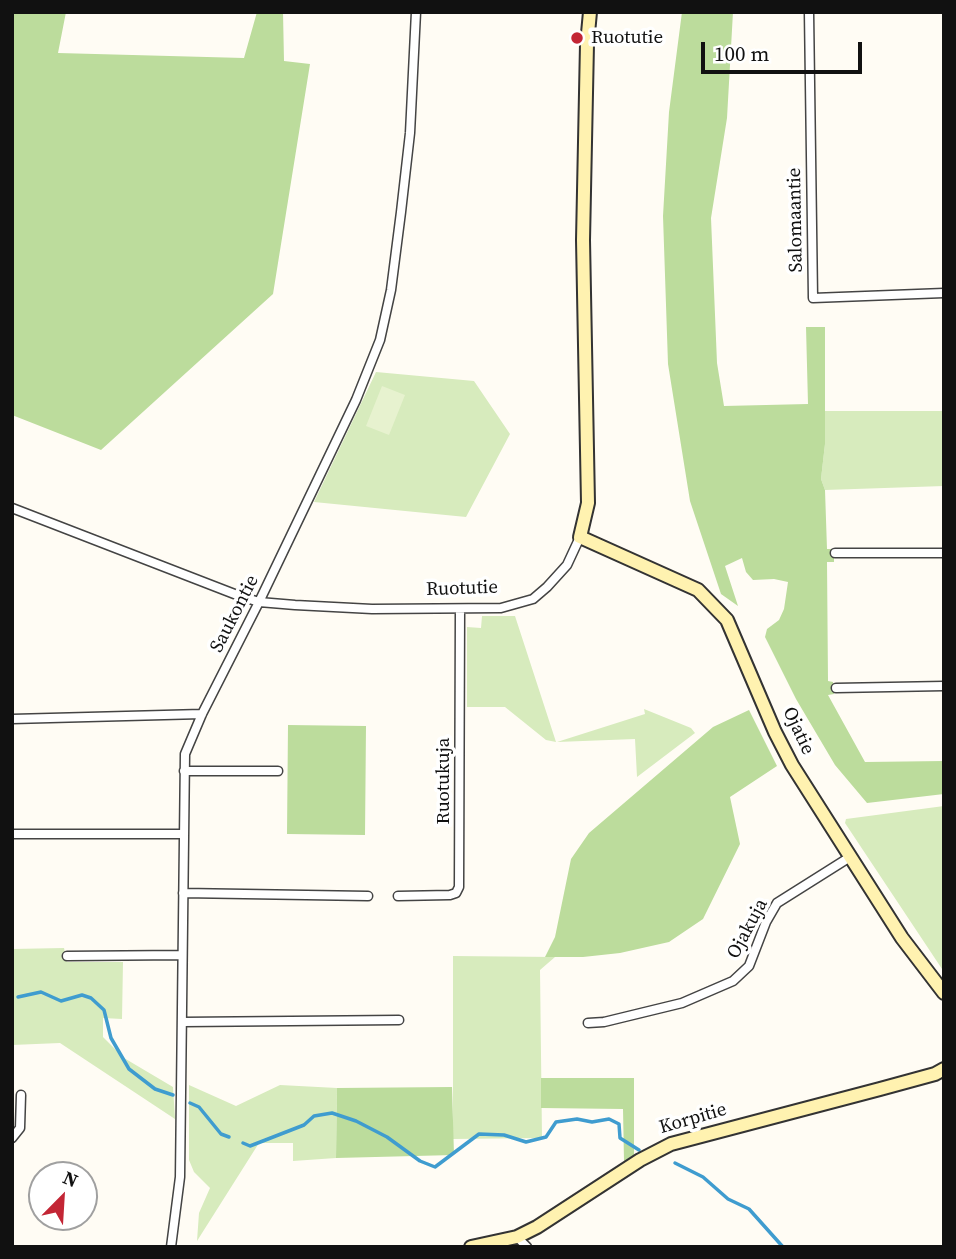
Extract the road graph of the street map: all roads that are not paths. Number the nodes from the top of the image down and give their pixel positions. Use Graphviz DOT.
graph roads {
  1 [pos="416,12"];
  2 [pos="590,12"];
  3 [pos="808,12"];
  4 [pos="944,293"];
  5 [pos="12,508"];
  6 [pos="580,537"];
  7 [pos="835,553"];
  8 [pos="944,553"];
  9 [pos="259,602"];
  10 [pos="460,610"];
  11 [pos="944,686"];
  12 [pos="836,688"];
  13 [pos="202,714"];
  14 [pos="12,719"];
  15 [pos="184,771"];
  16 [pos="278,771"];
  17 [pos="12,834"];
  18 [pos="183,834"];
  19 [pos="850,857"];
  20 [pos="183,893"];
  21 [pos="368,895"];
  22 [pos="398,895"];
  23 [pos="67,956"];
  24 [pos="182,956"];
  25 [pos="944,993"];
  26 [pos="399,1020"];
  27 [pos="183,1022"];
  28 [pos="588,1023"];
  29 [pos="944,1069"];
  30 [pos="21,1096"];
  31 [pos="12,1138"];
  32 [pos="517,1237"];
  33 [pos="171,1247"];
  34 [pos="471,1247"];
  35 [pos="527,1247"];
  1 -- 9 [label="street, Saukontie"];
  2 -- 6 [label="street, Ruotutie"];
  3 -- 4 [label="street, Salomaantie"];
  5 -- 9 [label="street, Ruotutie"];
  6 -- 10 [label="street, Ruotutie"];
  6 -- 19 [label="street, Ojatie"];
  7 -- 8 [label="street"];
  9 -- 10 [label="street, Ruotutie"];
  9 -- 13 [label="street, Saukontie"];
  10 -- 22 [label="street, Ruotukuja"];
  11 -- 12 [label="street"];
  13 -- 14 [label="street"];
  13 -- 15 [label="street, Saukontie"];
  15 -- 16 [label="street"];
  15 -- 18 [label="street, Saukontie"];
  17 -- 18 [label="street"];
  18 -- 20 [label="street, Saukontie"];
  19 -- 25 [label="street, Ojatie"];
  19 -- 28 [label="street, Ojakuja"];
  20 -- 21 [label="street"];
  20 -- 24 [label="street, Saukontie"];
  23 -- 24 [label="street"];
  24 -- 27 [label="street, Saukontie"];
  26 -- 27 [label="street"];
  27 -- 33 [label="street, Saukontie"];
  29 -- 32 [label="street, Korpitie"];
  30 -- 31 [label="street"];
  32 -- 34 [label="street, Korpitie"];
  32 -- 35 [label="street"];
}
